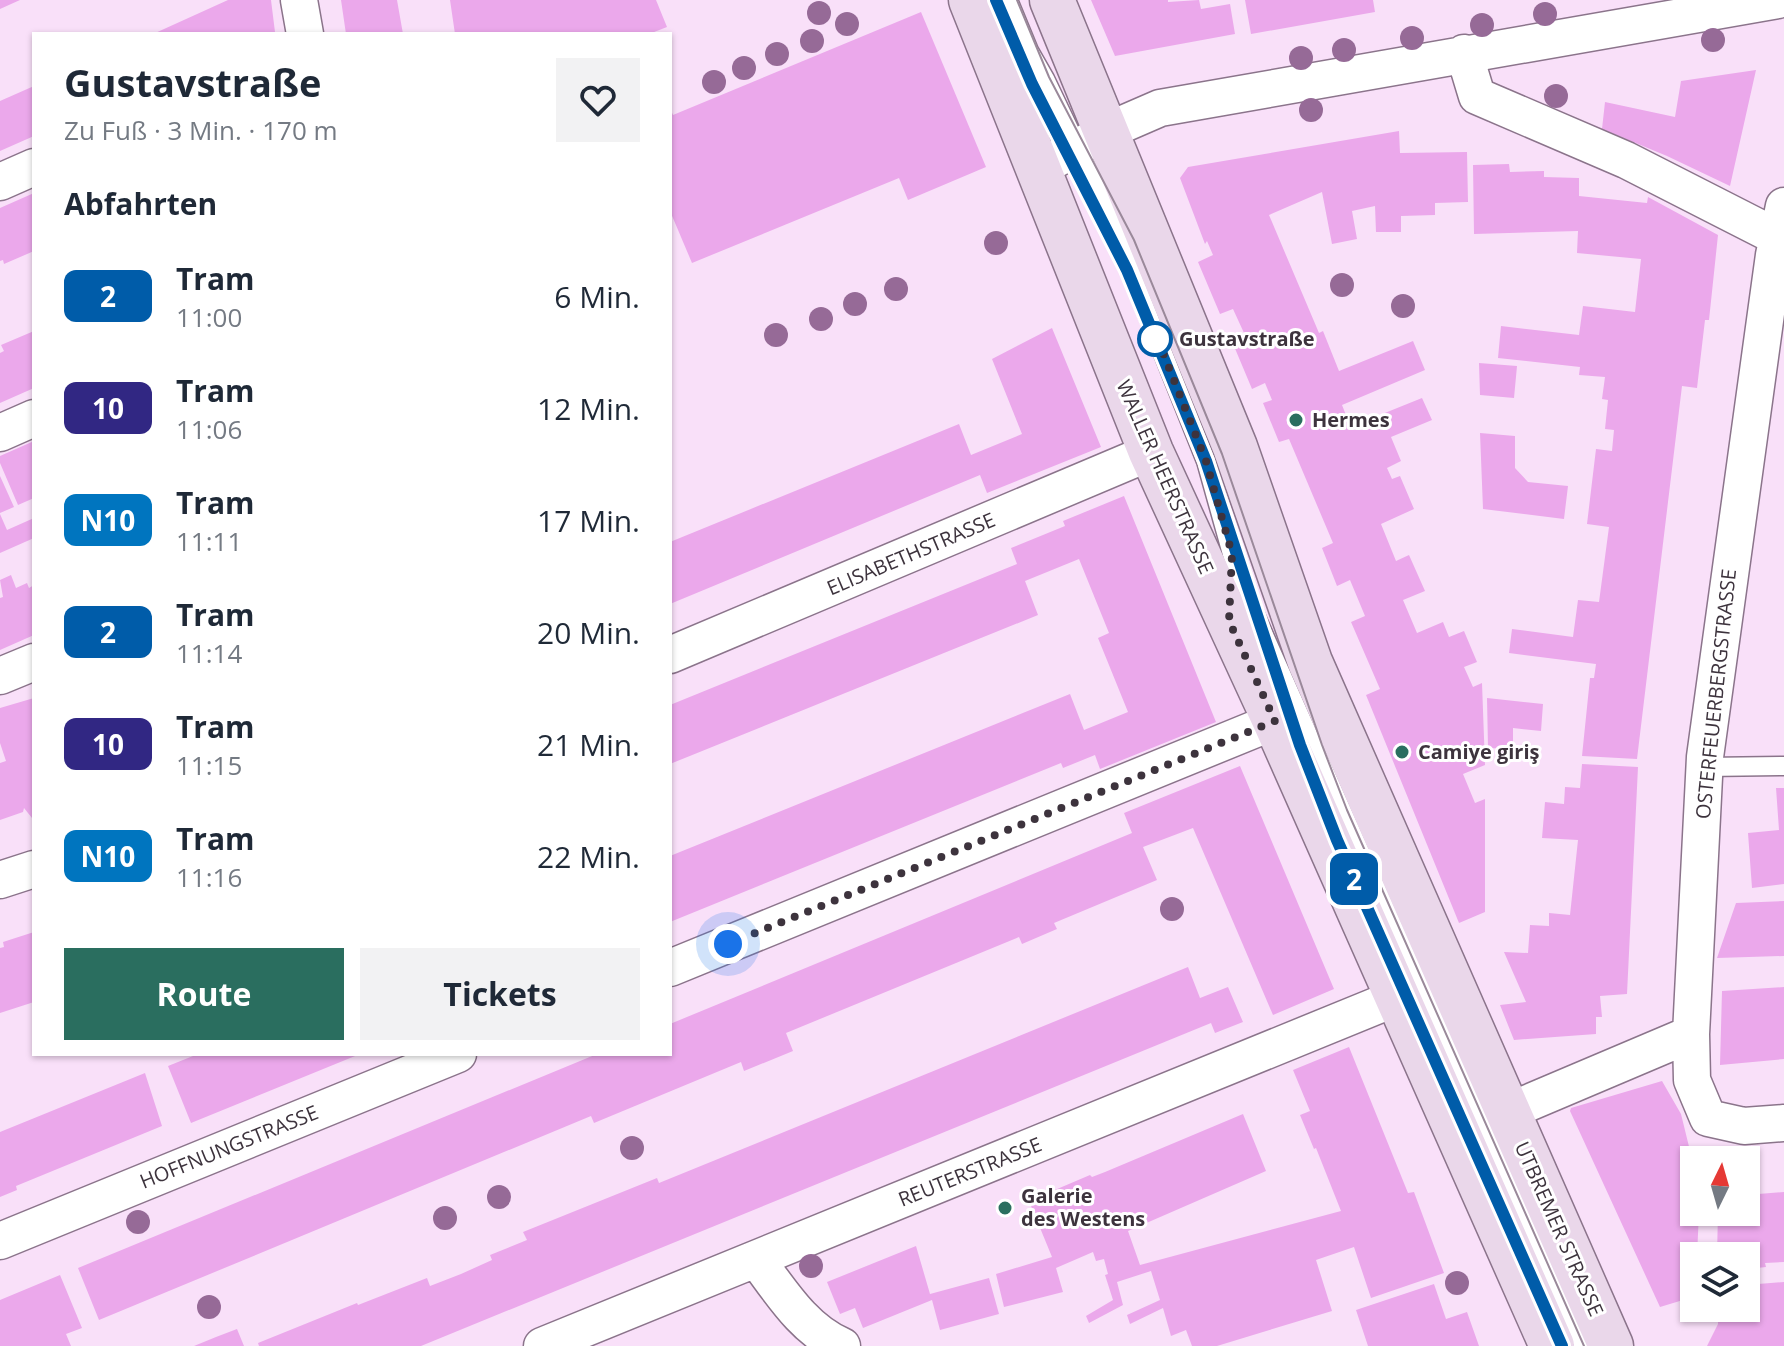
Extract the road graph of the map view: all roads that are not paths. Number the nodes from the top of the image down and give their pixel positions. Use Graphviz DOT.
graph roads {
  1 [pos="299,0"];
  2 [pos="971,0"];
  3 [pos="1008,0"];
  4 [pos="1052,0"];
  5 [pos="1778,0"];
  6 [pos="305,32"];
  7 [pos="1464,53"];
  8 [pos="1091,139"];
  9 [pos="32,168"];
  10 [pos="1038,169"];
  11 [pos="0,182"];
  12 [pos="1781,221"];
  13 [pos="32,419"];
  14 [pos="0,433"];
  15 [pos="1151,452"];
  16 [pos="1232,554"];
  17 [pos="1229,621"];
  18 [pos="672,654"];
  19 [pos="32,663"];
  20 [pos="0,676"];
  21 [pos="1275,721"];
  22 [pos="1784,766"];
  23 [pos="1705,767"];
  24 [pos="32,870"];
  25 [pos="0,880"];
  26 [pos="672,967"];
  27 [pos="1398,997"];
  28 [pos="1691,1034"];
  29 [pos="453,1056"];
  30 [pos="1507,1112"];
  31 [pos="1784,1123"];
  32 [pos="0,1241"];
  33 [pos="757,1260"];
  34 [pos="542,1346"];
  35 [pos="842,1346"];
  36 [pos="1552,1346"];
  37 [pos="1584,1346"];
  38 [pos="1611,1346"];
  1 -- 6 [label="street"];
  2 -- 10 [label="main road, WALLER HEERSTRASSE"];
  3 -- 8 [label="lane"];
  4 -- 8 [label="main road"];
  5 -- 7 [label="street"];
  7 -- 8 [label="street"];
  7 -- 12 [label="street"];
  8 -- 10 [label="street"];
  8 -- 16 [label="lane"];
  8 -- 30 [label="main road"];
  9 -- 11 [label="street"];
  10 -- 15 [label="main road, WALLER HEERSTRASSE"];
  12 -- 23 [label="street, OSTERFEUERBERGSTRASSE"];
  13 -- 14 [label="street"];
  15 -- 17 [label="main road, WALLER HEERSTRASSE"];
  15 -- 18 [label="street, ELISABETHSTRASSE"];
  16 -- 17 [label="lane"];
  16 -- 37 [label="lane"];
  17 -- 21 [label="main road, WALLER HEERSTRASSE"];
  19 -- 20 [label="street"];
  21 -- 26 [label="street"];
  21 -- 27 [label="main road, WALLER HEERSTRASSE"];
  22 -- 23 [label="lane"];
  23 -- 28 [label="street, OSTERFEUERBERGSTRASSE"];
  24 -- 25 [label="street"];
  27 -- 33 [label="street, REUTERSTRASSE"];
  27 -- 36 [label="main road, WALLER HEERSTRASSE"];
  28 -- 30 [label="street"];
  28 -- 31 [label="street, OSTERFEUERBERGSTRASSE"];
  29 -- 32 [label="street, HOFFNUNGSTRASSE"];
  30 -- 38 [label="main road, UTBREMER STRASSE"];
  33 -- 34 [label="street, REUTERSTRASSE"];
  33 -- 35 [label="street"];
}
